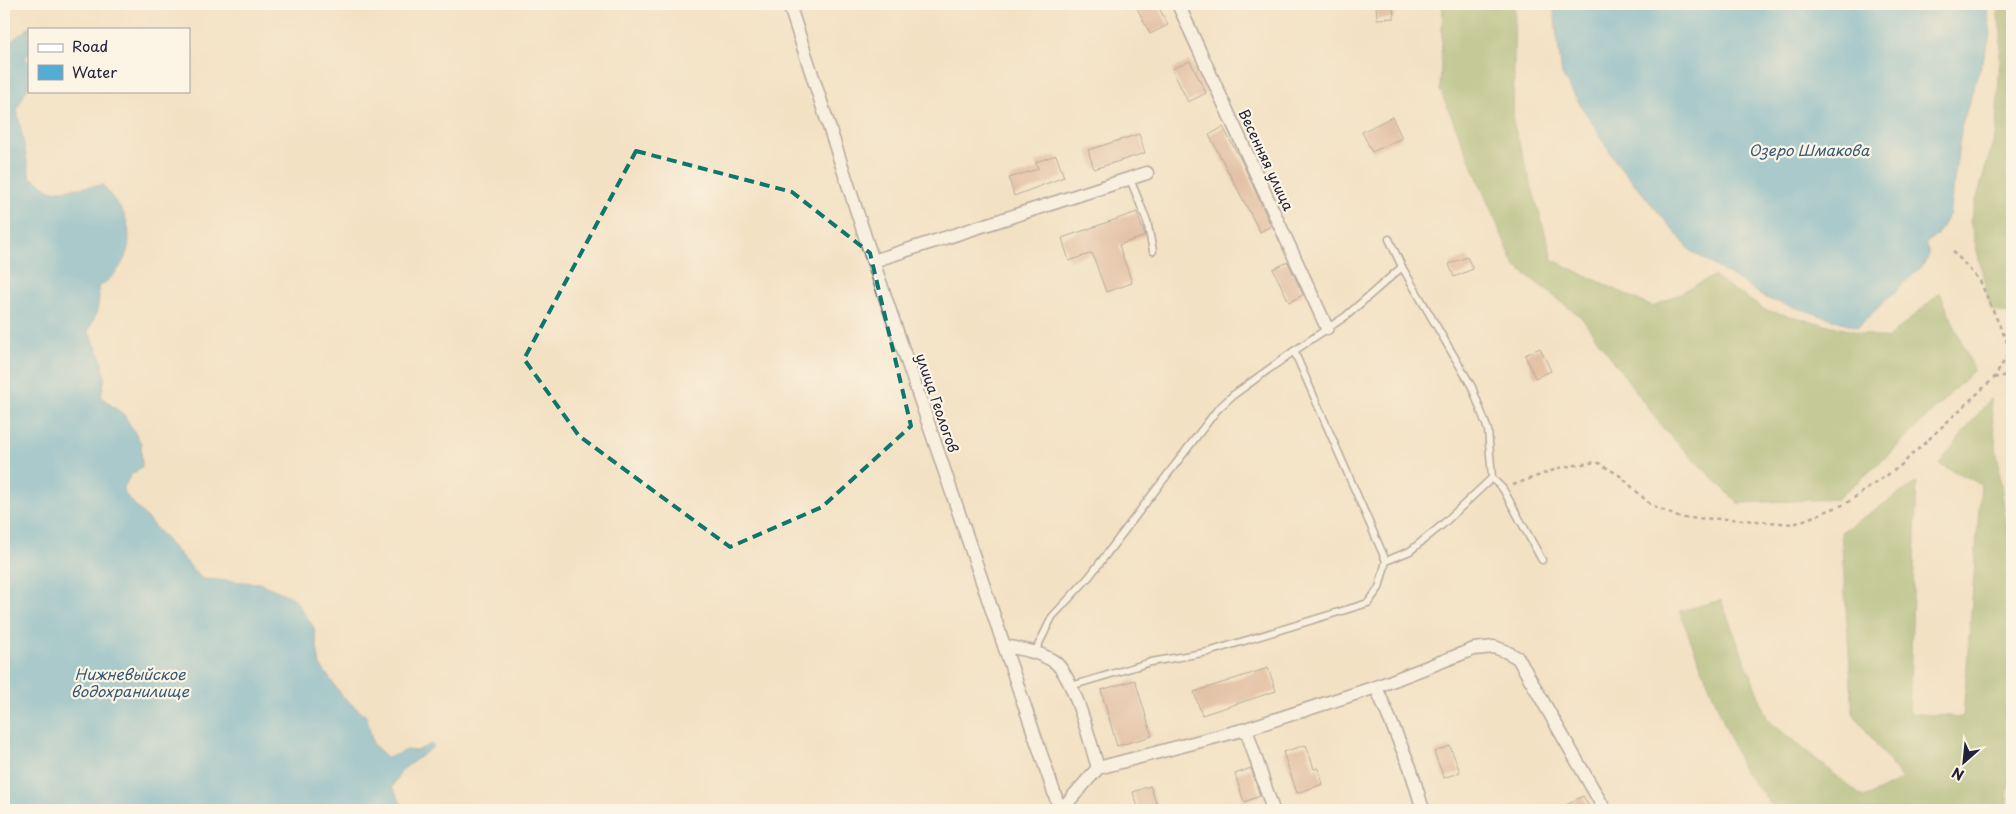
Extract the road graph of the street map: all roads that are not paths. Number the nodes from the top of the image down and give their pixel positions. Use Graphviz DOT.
graph roads {
  1 [pos="789,4"];
  2 [pos="1178,4"];
  3 [pos="1147,173"];
  4 [pos="1130,179"];
  5 [pos="1389,239"];
  6 [pos="1153,251"];
  7 [pos="873,261"];
  8 [pos="1402,267"];
  9 [pos="1327,328"];
  10 [pos="1294,351"];
  11 [pos="1492,478"];
  12 [pos="1542,560"];
  13 [pos="1386,561"];
  14 [pos="1004,646"];
  15 [pos="1035,652"];
  16 [pos="1071,686"];
  17 [pos="1376,687"];
  18 [pos="1246,729"];
  19 [pos="1098,768"];
  20 [pos="1060,810"];
  21 [pos="1273,810"];
  22 [pos="1423,810"];
  23 [pos="1605,810"];
  1 -- 7 [label="street, улица Геологов"];
  2 -- 9 [label="street, Весенняя улица"];
  3 -- 4 [label="street"];
  4 -- 6 [label="lane"];
  4 -- 7 [label="street"];
  5 -- 8 [label="lane"];
  7 -- 14 [label="street, улица Геологов"];
  8 -- 9 [label="lane"];
  8 -- 11 [label="lane"];
  9 -- 10 [label="lane"];
  10 -- 13 [label="lane"];
  10 -- 15 [label="lane"];
  11 -- 12 [label="lane"];
  11 -- 13 [label="lane"];
  13 -- 16 [label="lane"];
  14 -- 15 [label="street"];
  14 -- 20 [label="street, улица Геологов"];
  15 -- 16 [label="street"];
  16 -- 19 [label="street"];
  17 -- 18 [label="street"];
  17 -- 22 [label="street"];
  17 -- 23 [label="street"];
  18 -- 19 [label="street"];
  18 -- 21 [label="street"];
  19 -- 20 [label="street"];
}
